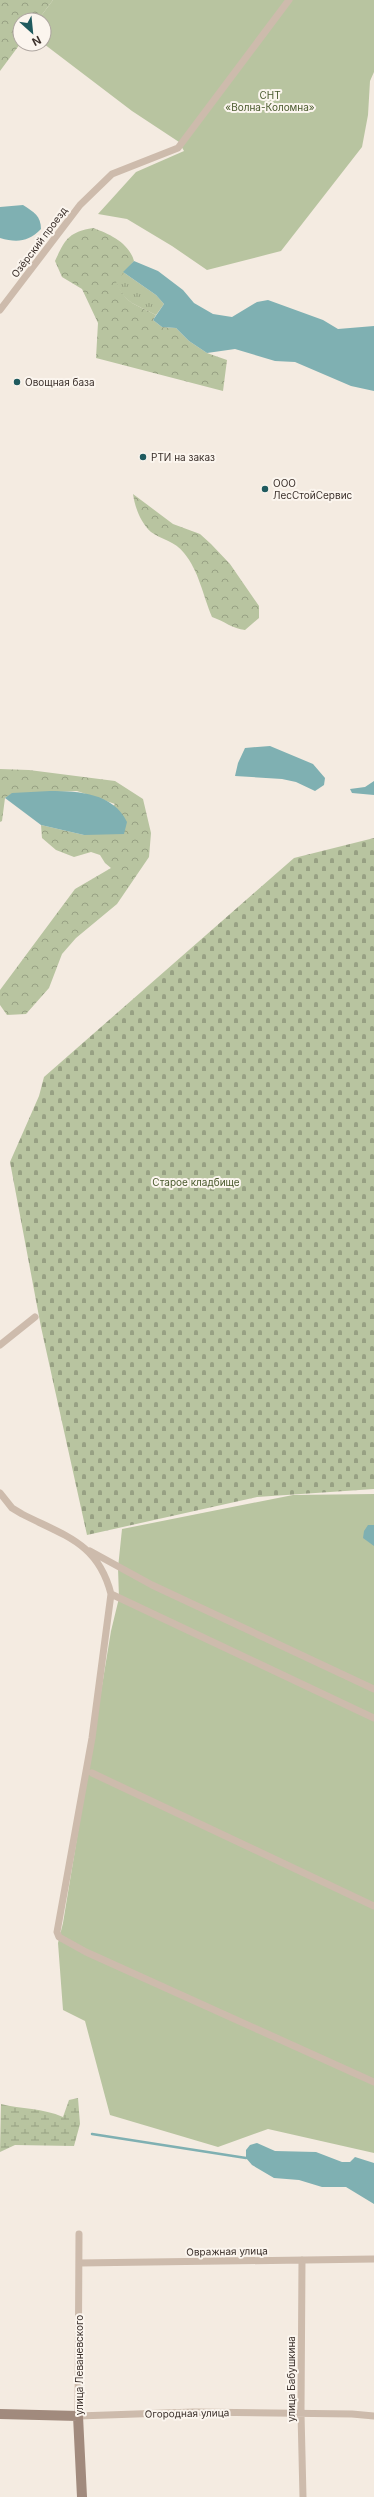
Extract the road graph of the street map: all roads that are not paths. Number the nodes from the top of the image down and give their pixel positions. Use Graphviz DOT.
graph roads {
  1 [pos="289,0"];
  2 [pos="0,310"];
  3 [pos="34,1317"];
  4 [pos="0,1345"];
  5 [pos="0,1493"];
  6 [pos="88,1549"];
  7 [pos="111,1594"];
  8 [pos="374,1688"];
  9 [pos="374,1718"];
  10 [pos="92,1773"];
  11 [pos="374,1906"];
  12 [pos="374,2082"];
  13 [pos="79,2234"];
  14 [pos="374,2259"];
  15 [pos="302,2260"];
  16 [pos="80,2263"];
  17 [pos="300,2413"];
  18 [pos="0,2414"];
  19 [pos="78,2416"];
  20 [pos="374,2416"];
  21 [pos="82,2497"];
  22 [pos="303,2497"];
  1 -- 2 [label="street, Озёрский проезд"];
  3 -- 4 [label="street"];
  5 -- 6 [label="street"];
  6 -- 7 [label="street"];
  6 -- 8 [label="street"];
  7 -- 9 [label="street"];
  7 -- 12 [label="street"];
  10 -- 11 [label="street"];
  13 -- 16 [label="street, улица Леваневского"];
  14 -- 15 [label="street, Овражная улица"];
  15 -- 16 [label="street, Овражная улица"];
  15 -- 17 [label="street, улица Бабушкина"];
  16 -- 19 [label="street, улица Леваневского"];
  17 -- 19 [label="street, Огородная улица"];
  17 -- 20 [label="street, Огородная улица"];
  17 -- 22 [label="street, улица Бабушкина"];
  18 -- 19 [label="street, Огородная улица"];
  19 -- 21 [label="street, улица Леваневского"];
}
